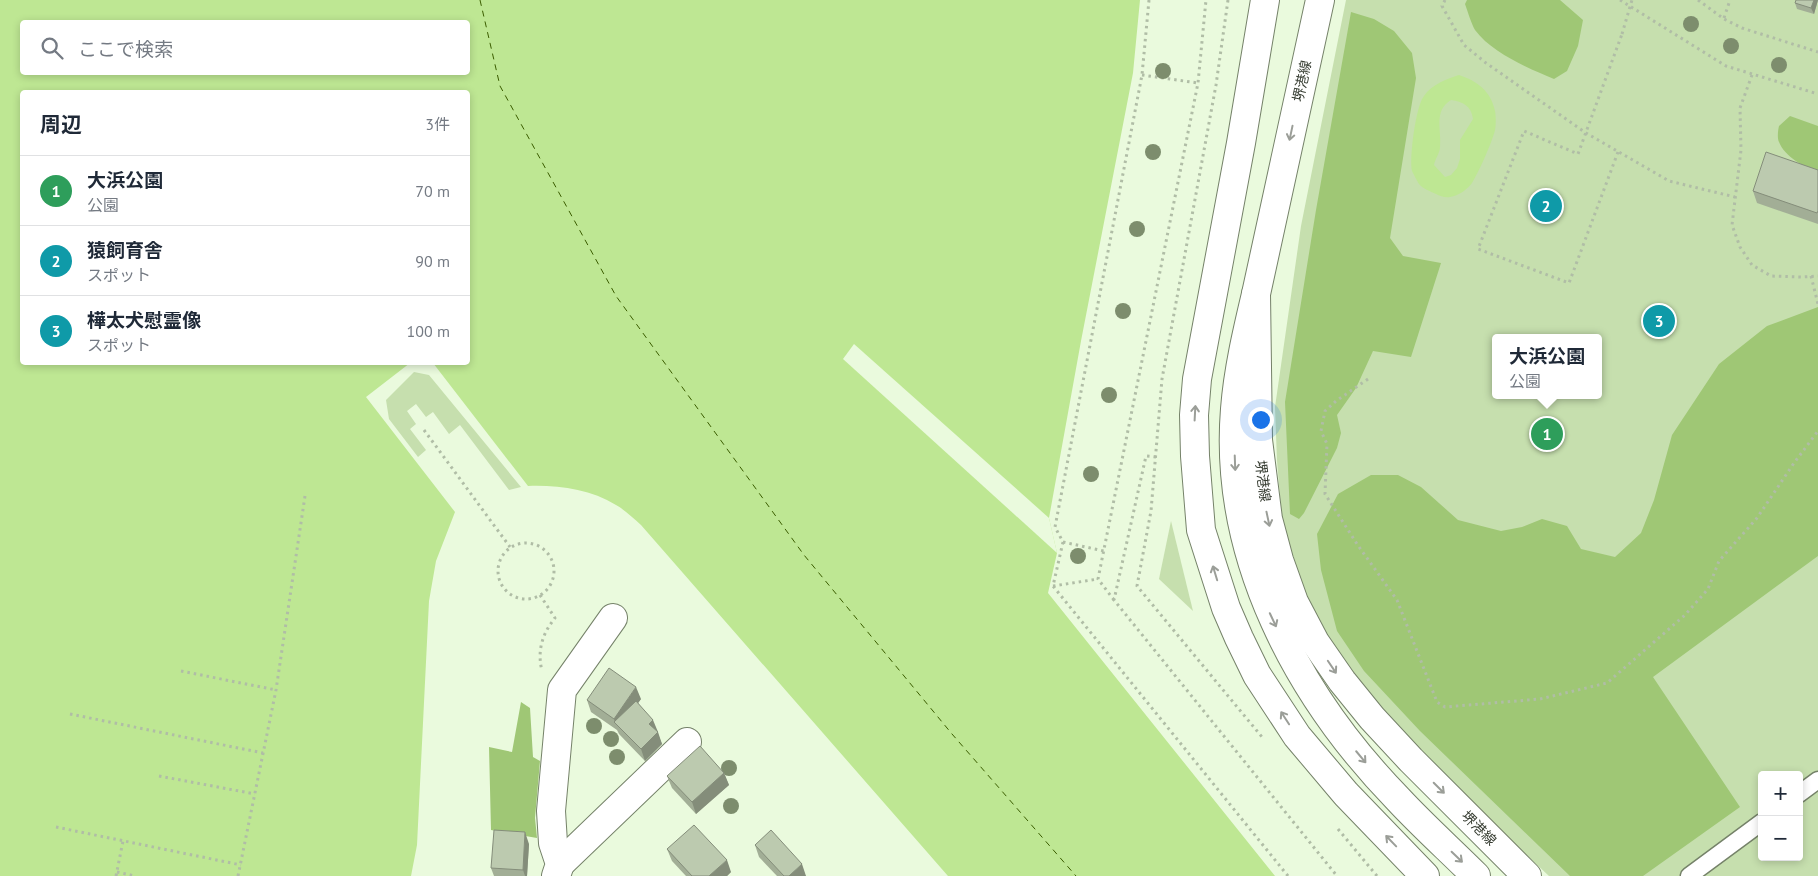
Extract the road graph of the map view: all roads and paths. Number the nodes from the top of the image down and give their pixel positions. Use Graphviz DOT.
graph roads {
  1 [pos="1149,0"];
  2 [pos="1206,0"];
  3 [pos="1265,0"];
  4 [pos="1320,0"];
  5 [pos="1445,0"];
  6 [pos="1620,0"];
  7 [pos="1632,0"];
  8 [pos="1698,0"];
  9 [pos="1730,0"];
  10 [pos="1630,6"];
  11 [pos="1724,19"];
  12 [pos="1818,52"];
  13 [pos="1142,74"];
  14 [pos="1752,74"];
  15 [pos="1198,83"];
  16 [pos="1818,94"];
  17 [pos="1586,133"];
  18 [pos="1618,152"];
  19 [pos="1735,198"];
  20 [pos="1811,276"];
  21 [pos="1818,276"];
  22 [pos="1256,294"];
  23 [pos="1818,304"];
  24 [pos="1368,379"];
  25 [pos="424,430"];
  26 [pos="1818,431"];
  27 [pos="1156,457"];
  28 [pos="305,496"];
  29 [pos="1064,542"];
  30 [pos="510,547"];
  31 [pos="1104,551"];
  32 [pos="1098,579"];
  33 [pos="1053,586"];
  34 [pos="540,595"];
  35 [pos="1114,600"];
  36 [pos="613,618"];
  37 [pos="181,671"];
  38 [pos="542,675"];
  39 [pos="276,690"];
  40 [pos="70,714"];
  41 [pos="687,742"];
  42 [pos="263,753"];
  43 [pos="159,776"];
  44 [pos="1818,780"];
  45 [pos="1803,791"];
  46 [pos="255,794"];
  47 [pos="1758,825"];
  48 [pos="56,827"];
  49 [pos="123,841"];
  50 [pos="240,865"];
  51 [pos="558,870"];
  52 [pos="117,874"];
  53 [pos="135,876"];
  54 [pos="238,876"];
  55 [pos="1288,876"];
  56 [pos="1337,876"];
  57 [pos="1425,876"];
  58 [pos="1476,876"];
  59 [pos="1527,876"];
  60 [pos="1688,876"];
  1 -- 13 [label="path"];
  2 -- 15 [label="path"];
  57 -- 3 [label="main road, one-way"];
  4 -- 22 [label="main road, 堺港線, one-way"];
  5 -- 17 [label="path"];
  6 -- 10 [label="path"];
  7 -- 10 [label="path, bridge"];
  8 -- 11 [label="path"];
  9 -- 11 [label="path"];
  10 -- 14 [label="path"];
  10 -- 17 [label="path, bridge"];
  11 -- 12 [label="path"];
  13 -- 15 [label="path"];
  13 -- 29 [label="path"];
  14 -- 16 [label="path"];
  14 -- 19 [label="path"];
  15 -- 31 [label="path"];
  17 -- 18 [label="path"];
  17 -- 18 [label="path"];
  18 -- 19 [label="path"];
  19 -- 20 [label="path"];
  20 -- 21 [label="path"];
  20 -- 23 [label="path"];
  22 -- 58 [label="main road, one-way"];
  22 -- 59 [label="main road, 堺港線, one-way"];
  24 -- 26 [label="path"];
  25 -- 30 [label="path"];
  27 -- 35 [label="path"];
  28 -- 39 [label="path"];
  29 -- 31 [label="path"];
  29 -- 33 [label="path"];
  30 -- 34 [label="path"];
  30 -- 34 [label="path"];
  31 -- 32 [label="path"];
  32 -- 33 [label="path"];
  32 -- 35 [label="path"];
  33 -- 55 [label="path"];
  34 -- 38 [label="path"];
  35 -- 56 [label="path"];
  36 -- 51 [label="main road"];
  37 -- 39 [label="path"];
  39 -- 42 [label="path"];
  40 -- 42 [label="path"];
  41 -- 51 [label="main road"];
  42 -- 46 [label="path"];
  43 -- 46 [label="path"];
  44 -- 45 [label="lane"];
  46 -- 50 [label="path"];
  47 -- 60 [label="lane"];
  48 -- 49 [label="path"];
  49 -- 50 [label="path"];
  49 -- 52 [label="path"];
  50 -- 54 [label="path"];
  52 -- 53 [label="path"];
}
